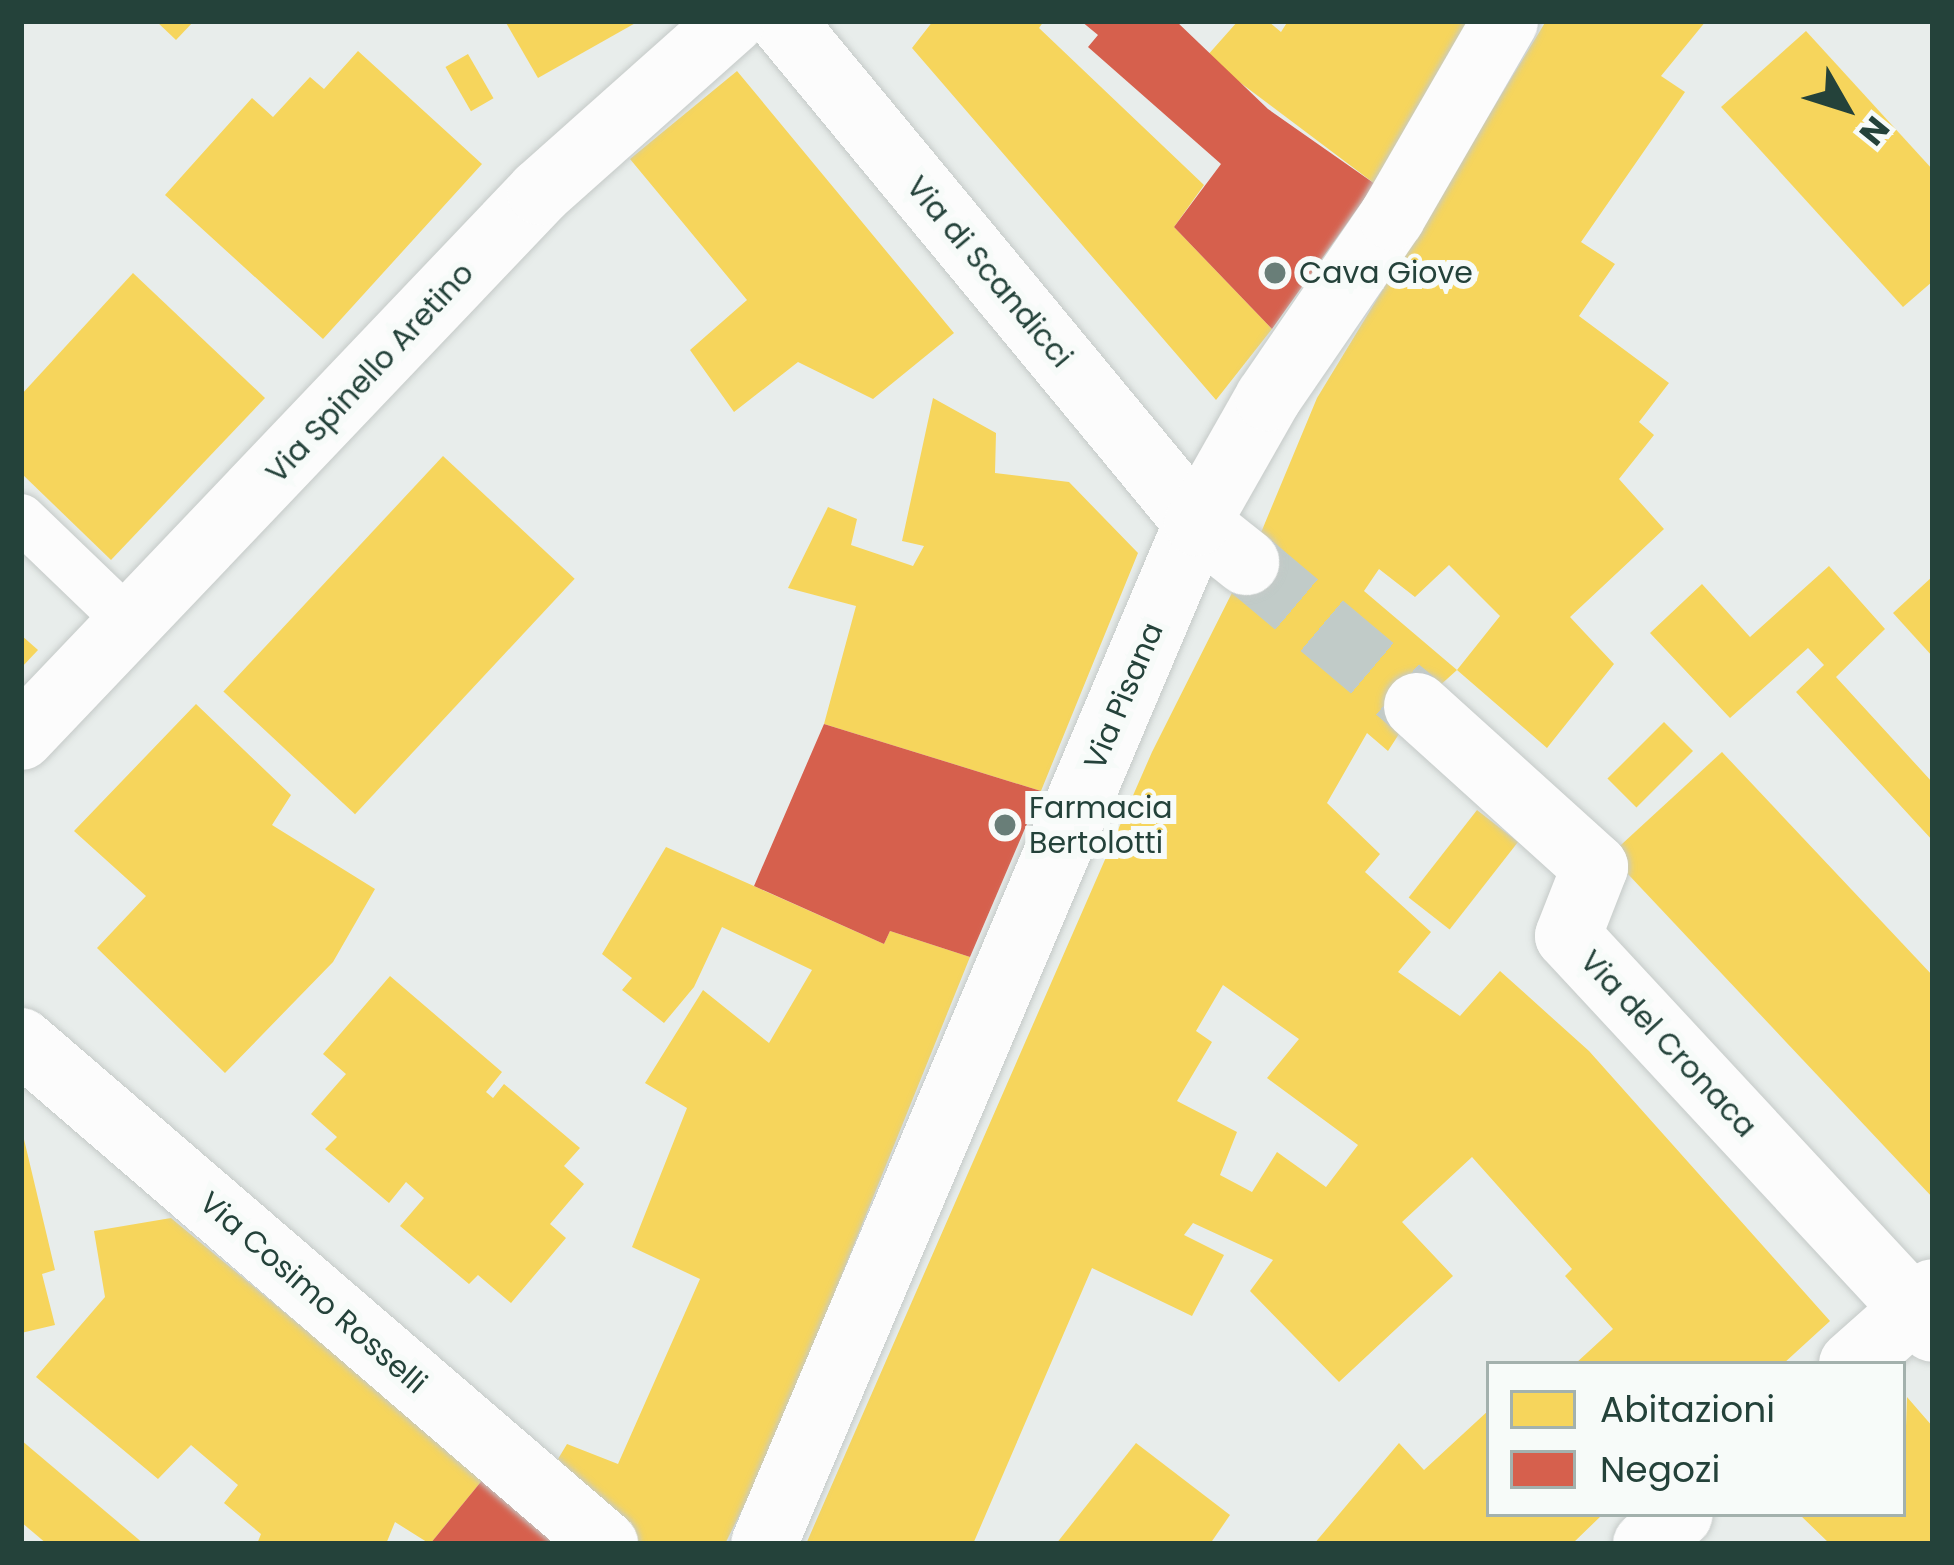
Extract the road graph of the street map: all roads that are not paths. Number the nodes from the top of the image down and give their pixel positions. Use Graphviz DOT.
graph roads {
  1 [pos="732,21"];
  2 [pos="782,21"];
  3 [pos="1505,21"];
  4 [pos="21,518"];
  5 [pos="1222,543"];
  6 [pos="132,625"];
  7 [pos="1417,706"];
  8 [pos="21,737"];
  9 [pos="21,1041"];
  10 [pos="1926,1310"];
  11 [pos="1856,1361"];
  12 [pos="1677,1517"];
  13 [pos="605,1544"];
  14 [pos="764,1544"];
  15 [pos="1646,1544"];
  1 -- 6 [label="street, Via Spinello Aretino"];
  2 -- 5 [label="street, Via di Scandicci"];
  3 -- 5 [label="street, Via Pisana"];
  4 -- 6 [label="lane"];
  5 -- 14 [label="street, Via Pisana"];
  6 -- 8 [label="street, Via Spinello Aretino"];
  7 -- 10 [label="street, Via del Cronaca"];
  9 -- 13 [label="street, Via Cosimo Rosselli"];
  10 -- 11 [label="street"];
  12 -- 15 [label="street"];
}
